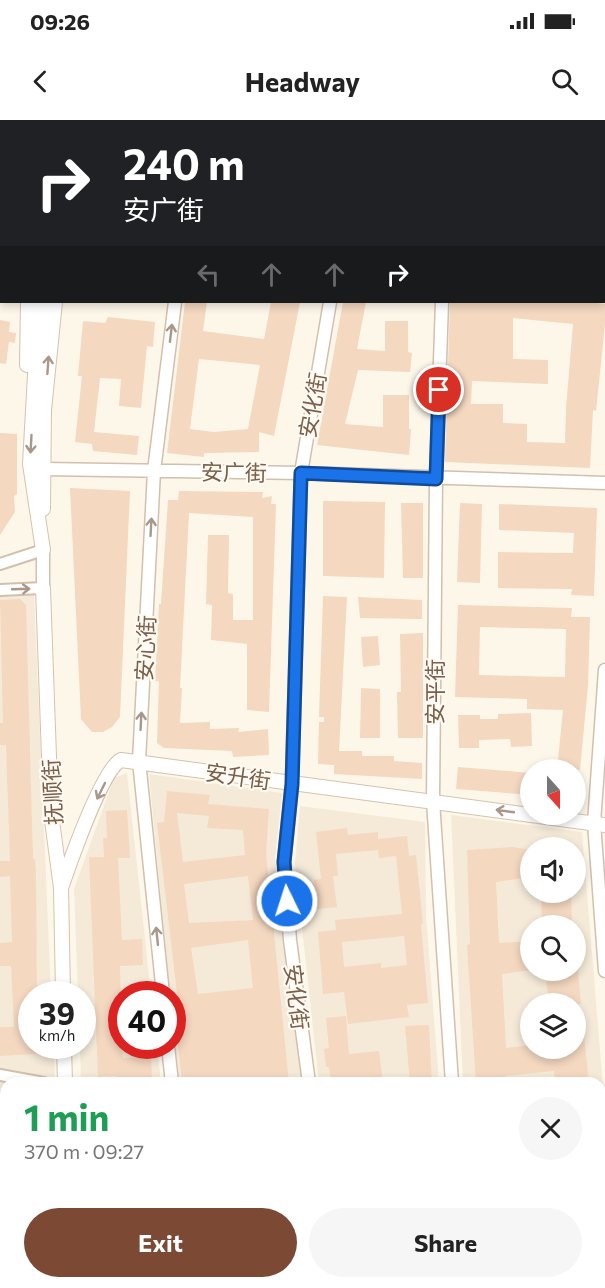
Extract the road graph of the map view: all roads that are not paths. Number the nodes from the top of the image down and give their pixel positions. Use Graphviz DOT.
graph roads {
  1 [pos="28,303"];
  2 [pos="42,303"];
  3 [pos="55,303"];
  4 [pos="175,303"];
  5 [pos="330,303"];
  6 [pos="442,303"];
  7 [pos="32,419"];
  8 [pos="43,469"];
  9 [pos="154,471"];
  10 [pos="301,473"];
  11 [pos="436,479"];
  12 [pos="605,483"];
  13 [pos="43,550"];
  14 [pos="0,564"];
  15 [pos="43,588"];
  16 [pos="0,590"];
  17 [pos="605,669"];
  18 [pos="139,761"];
  19 [pos="292,784"];
  20 [pos="433,801"];
  21 [pos="599,824"];
  22 [pos="61,888"];
  23 [pos="605,971"];
  24 [pos="63,981"];
  25 [pos="162,981"];
  26 [pos="64,1059"];
  27 [pos="169,1059"];
  28 [pos="65,1077"];
  29 [pos="171,1077"];
  30 [pos="308,1077"];
  31 [pos="452,1077"];
  1 -- 7 [label="main road"];
  2 -- 7 [label="main road"];
  8 -- 3 [label="main road, one-way"];
  9 -- 4 [label="street, 安心街, one-way"];
  5 -- 10 [label="street, 安化街"];
  6 -- 11 [label="street, 安平街"];
  7 -- 13 [label="main road, one-way"];
  8 -- 9 [label="street, 安广街"];
  8 -- 13 [label="main road"];
  9 -- 10 [label="street, 安广街"];
  18 -- 9 [label="street, 安心街, one-way"];
  10 -- 11 [label="street, 安广街"];
  10 -- 19 [label="street, 安化街"];
  11 -- 12 [label="street, 安广街"];
  11 -- 20 [label="street, 安平街"];
  13 -- 14 [label="street"];
  13 -- 15 [label="street"];
  16 -- 15 [label="street, one-way"];
  15 -- 22 [label="main road, 抚顺街"];
  17 -- 21 [label="street"];
  18 -- 19 [label="main road, 安升街"];
  18 -- 22 [label="main road, 安升街, one-way"];
  25 -- 18 [label="street, 安心街, one-way"];
  19 -- 20 [label="main road, 安升街"];
  19 -- 30 [label="street, 安化街"];
  21 -- 20 [label="main road, 安升街, one-way"];
  20 -- 31 [label="street, 安平街"];
  21 -- 23 [label="street"];
  22 -- 24 [label="main road, 抚顺街"];
  26 -- 28 [label="main road"];
  27 -- 29 [label="street"];
}
